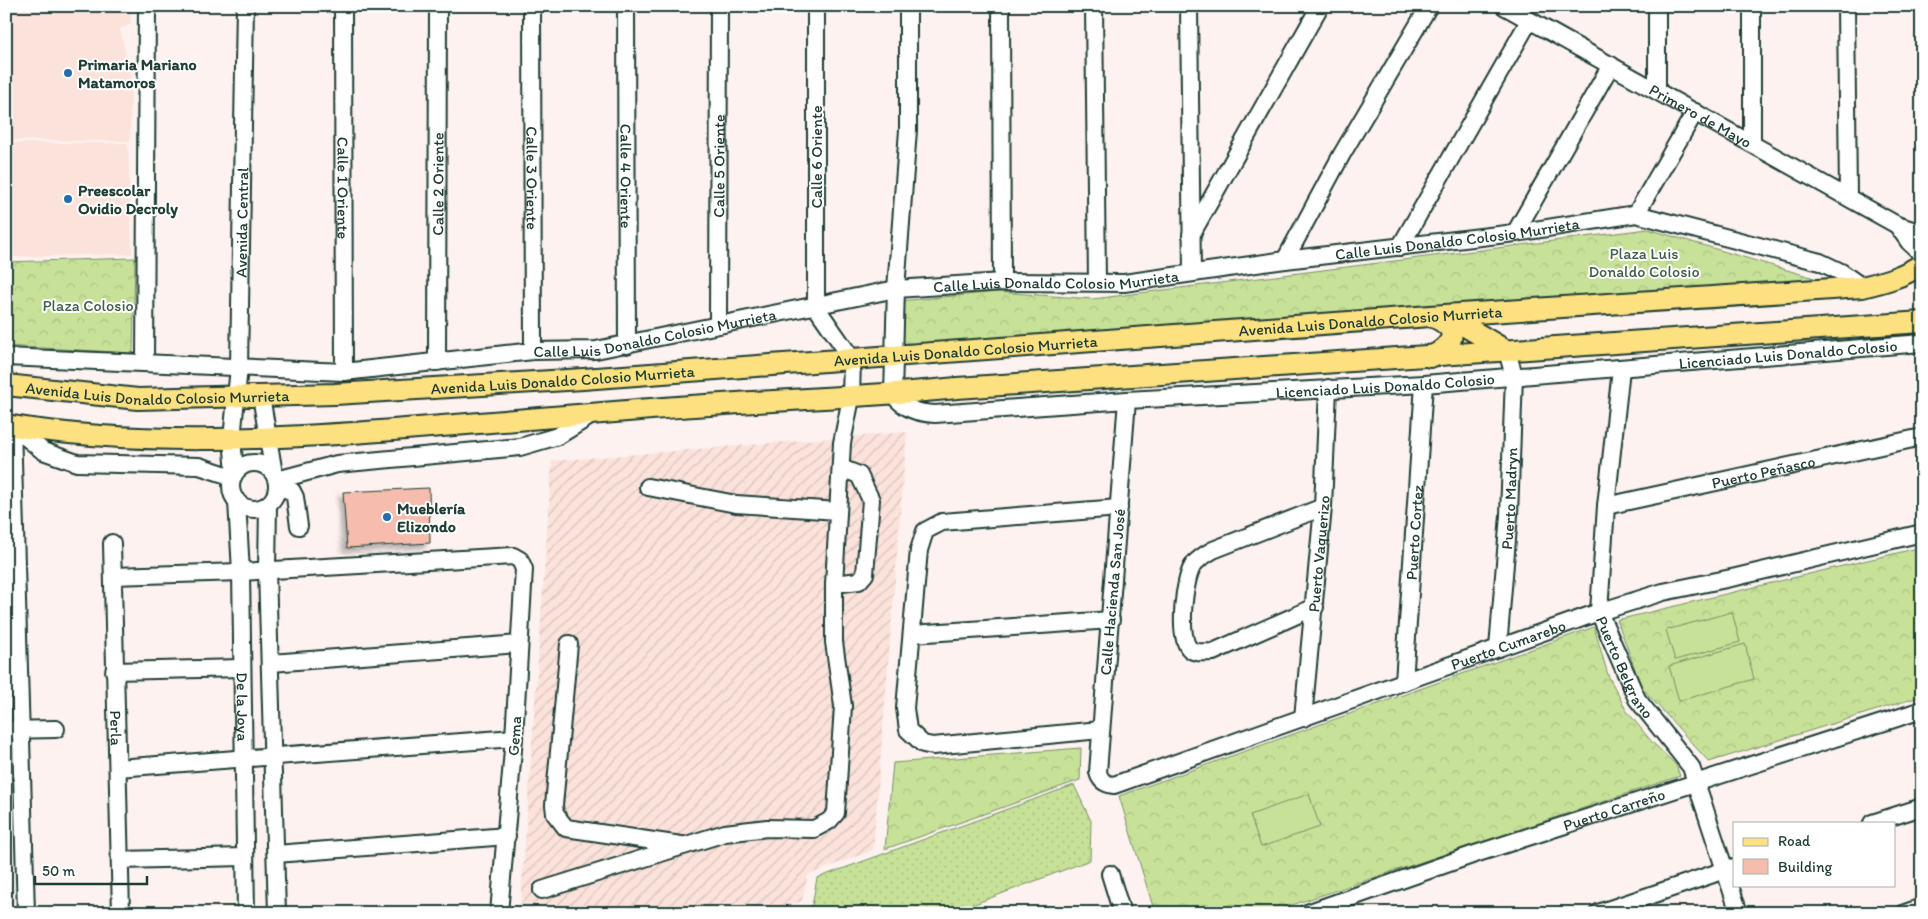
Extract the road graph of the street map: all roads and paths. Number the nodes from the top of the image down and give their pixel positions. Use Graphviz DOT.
graph roads {
  1 [pos="147,6"];
  2 [pos="246,6"];
  3 [pos="343,6"];
  4 [pos="438,6"];
  5 [pos="532,6"];
  6 [pos="626,6"];
  7 [pos="719,6"];
  8 [pos="816,6"];
  9 [pos="908,6"];
  10 [pos="1001,6"];
  11 [pos="1094,6"];
  12 [pos="1189,6"];
  13 [pos="1320,6"];
  14 [pos="1429,6"];
  15 [pos="1504,6"];
  16 [pos="1657,6"];
  17 [pos="1752,6"];
  18 [pos="1846,6"];
  19 [pos="1529,21"];
  20 [pos="1611,65"];
  21 [pos="1657,91"];
  22 [pos="1694,112"];
  23 [pos="1752,142"];
  24 [pos="1848,196"];
  25 [pos="1636,214"];
  26 [pos="1898,225"];
  27 [pos="1515,233"];
  28 [pos="1922,234"];
  29 [pos="1190,236"];
  30 [pos="1400,247"];
  31 [pos="1922,254"];
  32 [pos="1286,260"];
  33 [pos="1922,264"];
  34 [pos="1192,273"];
  35 [pos="1002,282"];
  36 [pos="1097,282"];
  37 [pos="1862,287"];
  38 [pos="896,289"];
  39 [pos="816,307"];
  40 [pos="1505,311"];
  41 [pos="1438,316"];
  42 [pos="1922,322"];
  43 [pos="718,325"];
  44 [pos="1922,343"];
  45 [pos="627,345"];
  46 [pos="1499,348"];
  47 [pos="533,351"];
  48 [pos="894,355"];
  49 [pos="6,357"];
  50 [pos="1430,357"];
  51 [pos="852,359"];
  52 [pos="145,362"];
  53 [pos="437,362"];
  54 [pos="239,367"];
  55 [pos="1621,369"];
  56 [pos="344,372"];
  57 [pos="1514,376"];
  58 [pos="1424,384"];
  59 [pos="6,385"];
  60 [pos="1328,388"];
  61 [pos="893,394"];
  62 [pos="261,396"];
  63 [pos="235,397"];
  64 [pos="851,398"];
  65 [pos="1127,400"];
  66 [pos="592,415"];
  67 [pos="9,426"];
  68 [pos="269,437"];
  69 [pos="1922,437"];
  70 [pos="232,439"];
  71 [pos="841,468"];
  72 [pos="234,475"];
  73 [pos="276,480"];
  74 [pos="648,486"];
  75 [pos="237,501"];
  76 [pos="268,504"];
  77 [pos="1606,506"];
  78 [pos="1323,507"];
  79 [pos="1119,508"];
  80 [pos="838,510"];
  81 [pos="299,526"];
  82 [pos="1922,533"];
  83 [pos="112,543"];
  84 [pos="267,570"];
  85 [pos="240,572"];
  86 [pos="113,576"];
  87 [pos="834,584"];
  88 [pos="1315,607"];
  89 [pos="1599,612"];
  90 [pos="1111,620"];
  91 [pos="913,634"];
  92 [pos="519,644"];
  93 [pos="569,644"];
  94 [pos="1498,648"];
  95 [pos="271,663"];
  96 [pos="242,668"];
  97 [pos="114,671"];
  98 [pos="1404,682"];
  99 [pos="1922,710"];
  100 [pos="1303,718"];
  101 [pos="56,729"];
  102 [pos="14,730"];
  103 [pos="1100,730"];
  104 [pos="514,738"];
  105 [pos="272,756"];
  106 [pos="243,758"];
  107 [pos="118,768"];
  108 [pos="1103,782"];
  109 [pos="1697,784"];
  110 [pos="1922,807"];
  111 [pos="1875,822"];
  112 [pos="507,836"];
  113 [pos="686,845"];
  114 [pos="276,854"];
  115 [pos="244,858"];
  116 [pos="120,860"];
  117 [pos="1729,869"];
  118 [pos="1110,874"];
  119 [pos="542,890"];
  120 [pos="1922,908"];
  121 [pos="26,913"];
  122 [pos="121,913"];
  123 [pos="246,913"];
  124 [pos="277,913"];
  125 [pos="499,913"];
  126 [pos="1122,913"];
  127 [pos="1307,913"];
  128 [pos="1598,913"];
  129 [pos="1739,913"];
  130 [pos="1905,913"];
  1 -- 52 [label="street"];
  2 -- 54 [label="street, Avenida Central"];
  3 -- 56 [label="street, Calle 1 Oriente"];
  4 -- 53 [label="street, Calle 2 Oriente"];
  5 -- 47 [label="street, Calle 3 Oriente"];
  6 -- 45 [label="street, Calle 4 Oriente"];
  7 -- 43 [label="street, Calle 5 Oriente"];
  8 -- 39 [label="street, Calle 6 Oriente"];
  9 -- 38 [label="street"];
  10 -- 35 [label="street"];
  11 -- 36 [label="street"];
  12 -- 29 [label="street"];
  13 -- 29 [label="street"];
  14 -- 32 [label="street"];
  15 -- 19 [label="street, Primero de Mayo"];
  16 -- 21 [label="street"];
  17 -- 23 [label="street"];
  18 -- 24 [label="street"];
  19 -- 20 [label="street, Primero de Mayo"];
  19 -- 30 [label="street"];
  20 -- 21 [label="street, Primero de Mayo"];
  20 -- 27 [label="street"];
  21 -- 22 [label="street, Primero de Mayo"];
  22 -- 23 [label="street, Primero de Mayo"];
  22 -- 25 [label="street"];
  23 -- 24 [label="street, Primero de Mayo"];
  24 -- 26 [label="street, Primero de Mayo"];
  25 -- 27 [label="street, Calle Luis Donaldo Colosio Murrieta"];
  25 -- 37 [label="street, Calle Luis Donaldo Colosio Murrieta"];
  26 -- 28 [label="street, Primero de Mayo"];
  26 -- 31 [label="street, Primero de Mayo"];
  27 -- 30 [label="street, Calle Luis Donaldo Colosio Murrieta"];
  29 -- 34 [label="street"];
  30 -- 32 [label="street, Calle Luis Donaldo Colosio Murrieta"];
  32 -- 34 [label="street, Calle Luis Donaldo Colosio Murrieta"];
  33 -- 37 [label="main road, Avenida Luis Donaldo Colosio Murrieta"];
  34 -- 36 [label="street, Calle Luis Donaldo Colosio Murrieta"];
  35 -- 36 [label="street, Calle Luis Donaldo Colosio Murrieta"];
  35 -- 38 [label="street, Calle Luis Donaldo Colosio Murrieta"];
  37 -- 40 [label="main road, Avenida Luis Donaldo Colosio Murrieta"];
  38 -- 39 [label="street, Calle Luis Donaldo Colosio Murrieta"];
  38 -- 48 [label="street"];
  39 -- 43 [label="street, Calle Luis Donaldo Colosio Murrieta"];
  39 -- 51 [label="street"];
  40 -- 41 [label="main road, Avenida Luis Donaldo Colosio Murrieta"];
  40 -- 46 [label="main road"];
  41 -- 46 [label="main road"];
  41 -- 48 [label="main road, Avenida Luis Donaldo Colosio Murrieta"];
  41 -- 50 [label="main road"];
  42 -- 46 [label="main road"];
  43 -- 45 [label="street, Calle Luis Donaldo Colosio Murrieta"];
  44 -- 55 [label="street, Licenciado Luis Donaldo Colosio"];
  45 -- 47 [label="street, Calle Luis Donaldo Colosio Murrieta"];
  46 -- 50 [label="main road"];
  46 -- 57 [label="street, Puerto Madryn"];
  47 -- 53 [label="street, Calle Luis Donaldo Colosio Murrieta"];
  48 -- 51 [label="main road, Avenida Luis Donaldo Colosio Murrieta"];
  48 -- 61 [label="street"];
  49 -- 52 [label="street, Calle Luis Donaldo Colosio Murrieta"];
  50 -- 61 [label="main road"];
  51 -- 62 [label="main road, Avenida Luis Donaldo Colosio Murrieta"];
  51 -- 64 [label="street"];
  52 -- 54 [label="street, Calle Luis Donaldo Colosio Murrieta"];
  53 -- 56 [label="street, Calle Luis Donaldo Colosio Murrieta"];
  54 -- 56 [label="street, Calle Luis Donaldo Colosio Murrieta"];
  54 -- 63 [label="street, Avenida Central"];
  55 -- 57 [label="street, Licenciado Luis Donaldo Colosio"];
  55 -- 77 [label="street, Puerto Belgrano"];
  57 -- 58 [label="street, Licenciado Luis Donaldo Colosio"];
  57 -- 94 [label="street, Puerto Madryn"];
  58 -- 60 [label="street, Licenciado Luis Donaldo Colosio"];
  58 -- 98 [label="street, Puerto Cortez"];
  59 -- 63 [label="main road, Avenida Luis Donaldo Colosio Murrieta"];
  60 -- 65 [label="street, Licenciado Luis Donaldo Colosio"];
  60 -- 78 [label="street, Puerto Vaquerizo"];
  61 -- 64 [label="main road"];
  61 -- 65 [label="street, Licenciado Luis Donaldo Colosio"];
  62 -- 63 [label="main road, Avenida Luis Donaldo Colosio Murrieta"];
  62 -- 68 [label="street"];
  63 -- 70 [label="street, Avenida Central"];
  64 -- 66 [label="main road"];
  64 -- 71 [label="street"];
  65 -- 79 [label="street, Calle Hacienda San José"];
  66 -- 68 [label="main road"];
  66 -- 73 [label="street"];
  67 -- 70 [label="main road"];
  67 -- 72 [label="street"];
  67 -- 102 [label="street"];
  68 -- 70 [label="main road"];
  68 -- 73 [label="street"];
  69 -- 77 [label="street, Puerto Peñasco"];
  70 -- 72 [label="street, De la Joya"];
  71 -- 80 [label="street"];
  71 -- 87 [label="street"];
  72 -- 73 [label="street"];
  72 -- 75 [label="street, De la Joya"];
  73 -- 76 [label="street, De la Joya"];
  73 -- 81 [label="street"];
  74 -- 80 [label="street"];
  75 -- 76 [label="street"];
  75 -- 85 [label="street, De la Joya"];
  76 -- 84 [label="street, De la Joya"];
  77 -- 89 [label="street, Puerto Belgrano"];
  78 -- 88 [label="street, Puerto Vaquerizo"];
  78 -- 88 [label="street"];
  79 -- 90 [label="street, Calle Hacienda San José"];
  79 -- 91 [label="street"];
  80 -- 87 [label="street"];
  82 -- 89 [label="street, Puerto Cumarebo"];
  83 -- 86 [label="street, Perla"];
  84 -- 85 [label="street"];
  84 -- 92 [label="street, Gema"];
  84 -- 95 [label="street, De la Joya"];
  85 -- 86 [label="street"];
  85 -- 96 [label="street, De la Joya"];
  86 -- 97 [label="street, Perla"];
  87 -- 113 [label="street"];
  88 -- 100 [label="street, Puerto Vaquerizo"];
  89 -- 94 [label="street, Puerto Cumarebo"];
  89 -- 109 [label="street, Puerto Belgrano"];
  90 -- 91 [label="street"];
  90 -- 103 [label="street, Calle Hacienda San José"];
  91 -- 103 [label="street"];
  92 -- 95 [label="street"];
  92 -- 104 [label="street, Gema"];
  93 -- 113 [label="street"];
  94 -- 98 [label="street, Puerto Cumarebo"];
  95 -- 105 [label="street, De la Joya"];
  96 -- 97 [label="street"];
  96 -- 106 [label="street, De la Joya"];
  97 -- 107 [label="street, Perla"];
  98 -- 100 [label="street, Puerto Cumarebo"];
  99 -- 109 [label="street, Puerto Carreño"];
  100 -- 108 [label="street, Puerto Cumarebo"];
  101 -- 102 [label="street"];
  102 -- 121 [label="street"];
  103 -- 108 [label="street, Calle Hacienda San José"];
  104 -- 105 [label="street"];
  104 -- 112 [label="street, Gema"];
  105 -- 106 [label="street"];
  105 -- 114 [label="street, De la Joya"];
  106 -- 107 [label="street"];
  106 -- 115 [label="street, De la Joya"];
  107 -- 116 [label="street, Perla"];
  109 -- 117 [label="street, Puerto Belgrano"];
  109 -- 127 [label="street, Puerto Carreño"];
  110 -- 111 [label="street"];
  112 -- 114 [label="street"];
  112 -- 125 [label="street, Gema"];
  113 -- 119 [label="street"];
  114 -- 124 [label="street, De la Joya"];
  115 -- 116 [label="street"];
  115 -- 123 [label="street, De la Joya"];
  116 -- 122 [label="street, Perla"];
  117 -- 128 [label="street"];
  117 -- 129 [label="street, Puerto Belgrano"];
  118 -- 126 [label="street"];
  120 -- 130 [label="street"];
}
